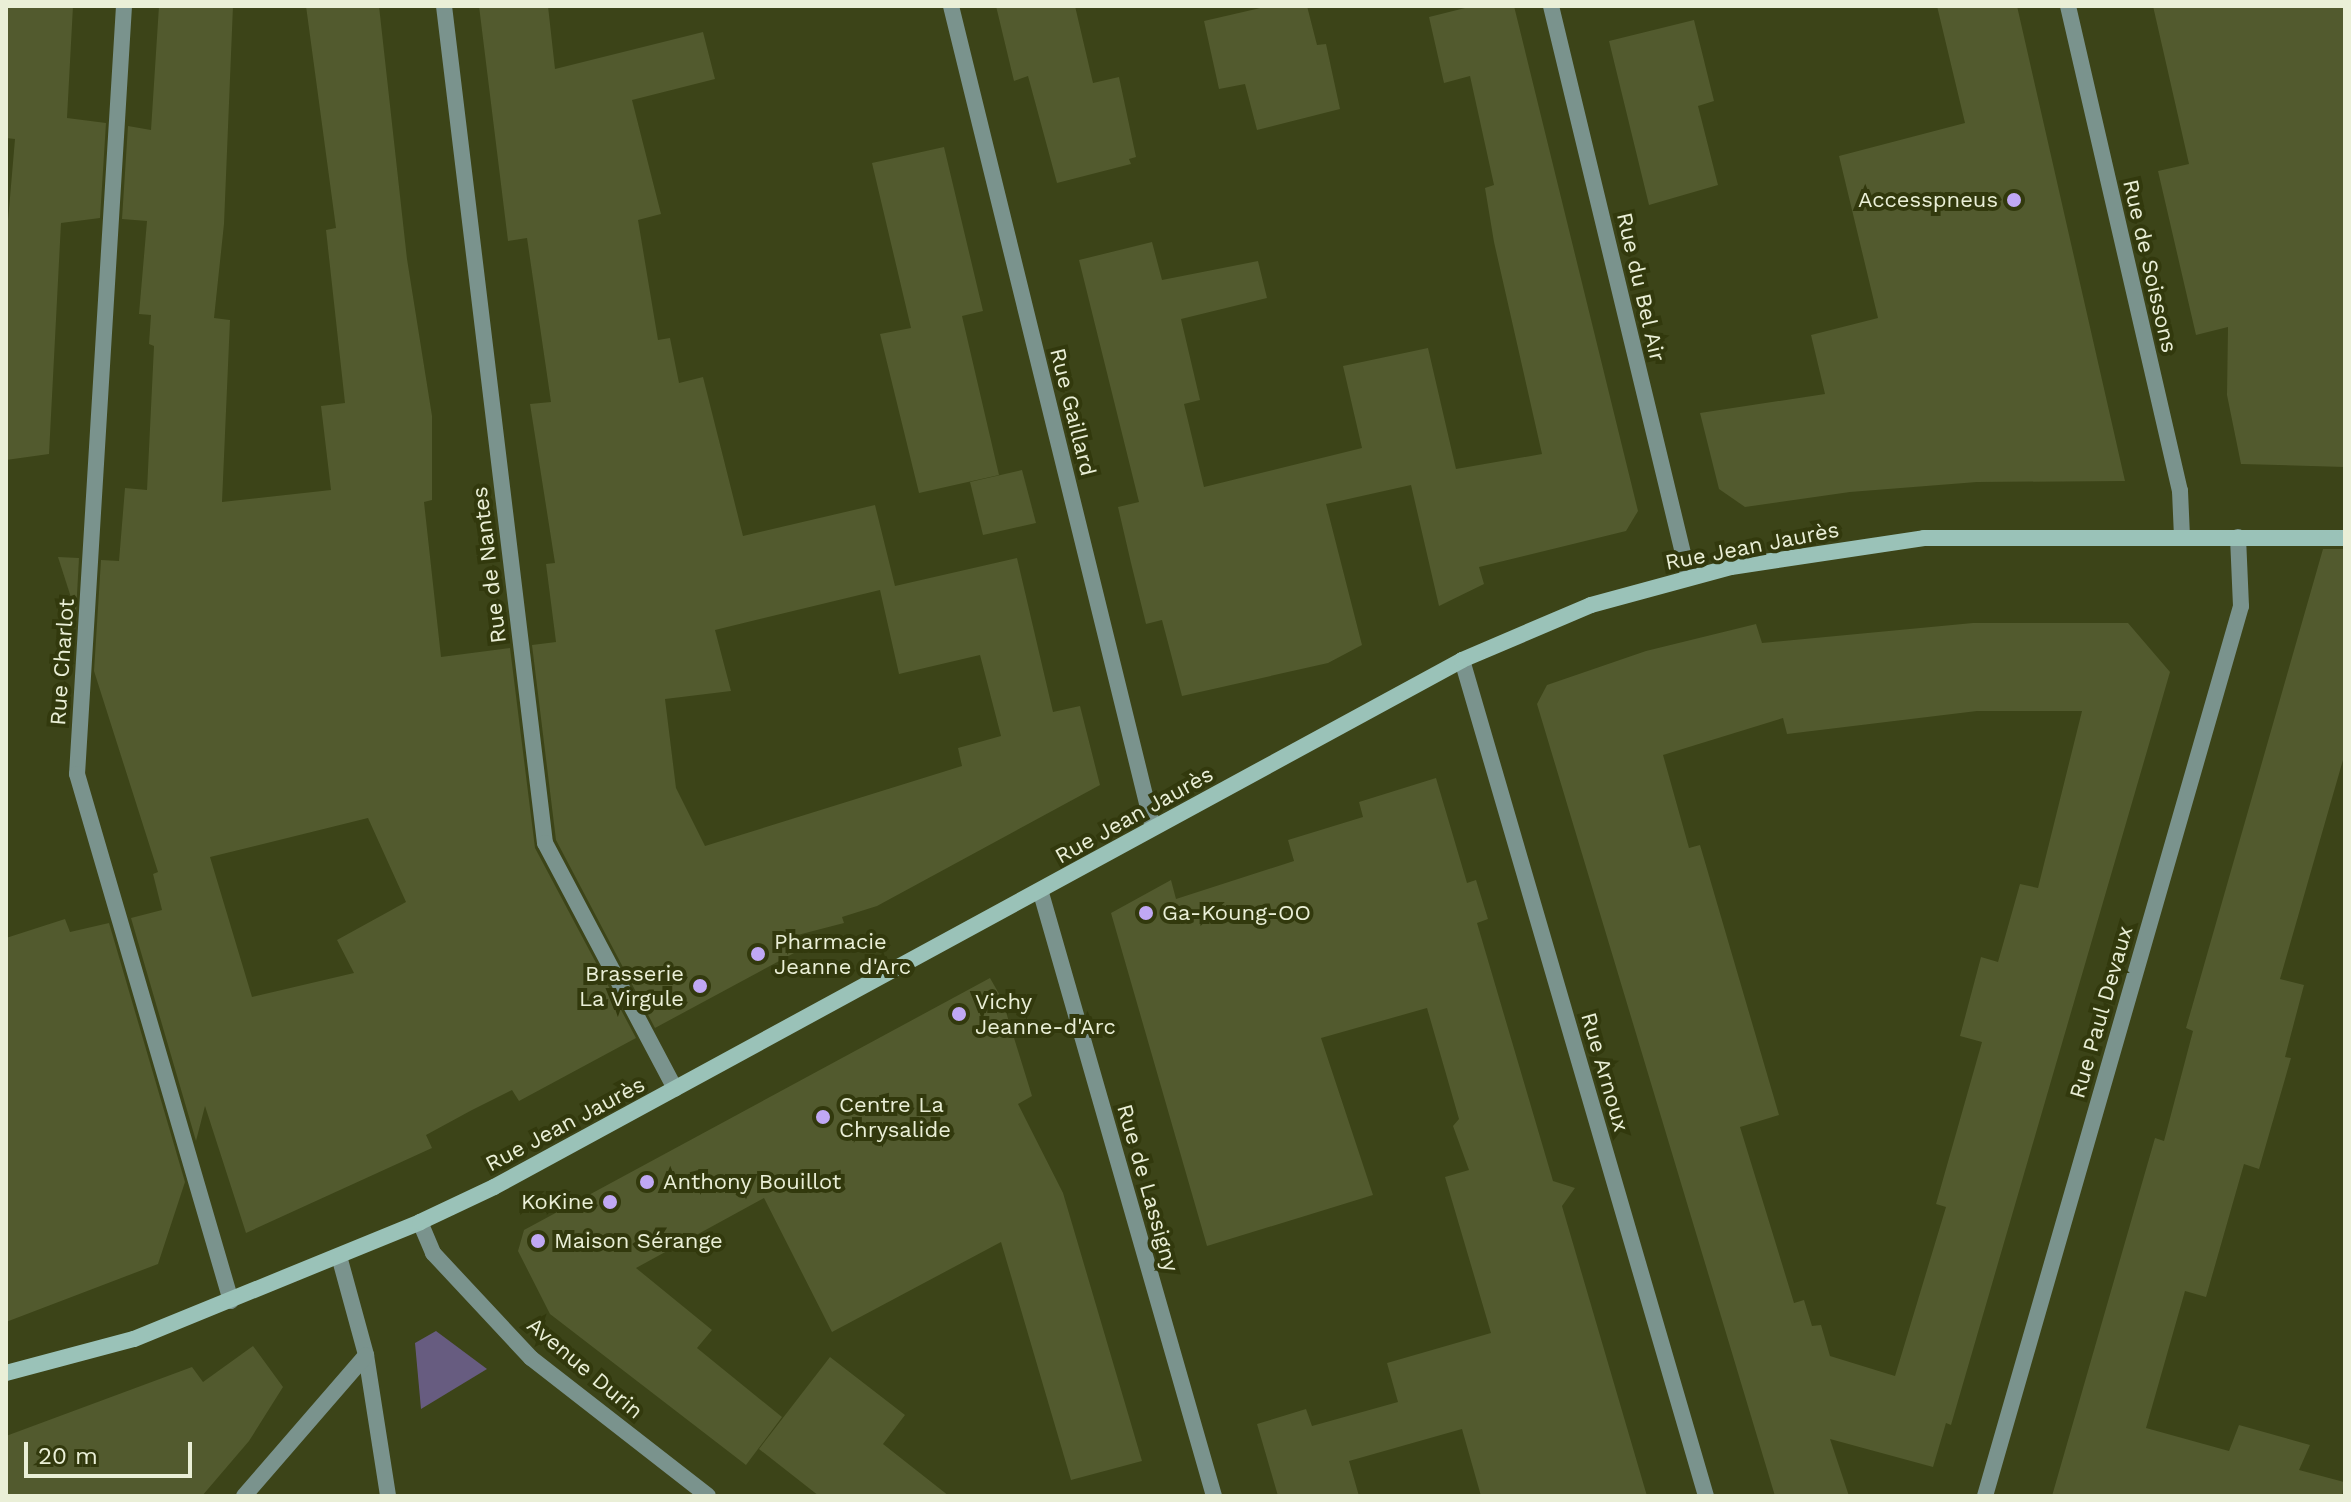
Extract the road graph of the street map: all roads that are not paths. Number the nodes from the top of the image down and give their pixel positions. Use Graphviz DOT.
graph roads {
  1 [pos="124,6"];
  2 [pos="444,6"];
  3 [pos="951,6"];
  4 [pos="1551,6"];
  5 [pos="2068,6"];
  6 [pos="2182,537"];
  7 [pos="2238,537"];
  8 [pos="2345,538"];
  9 [pos="1689,578"];
  10 [pos="1462,660"];
  11 [pos="1153,828"];
  12 [pos="1041,893"];
  13 [pos="675,1089"];
  14 [pos="420,1222"];
  15 [pos="339,1256"];
  16 [pos="231,1301"];
  17 [pos="366,1355"];
  18 [pos="6,1373"];
  19 [pos="244,1496"];
  20 [pos="388,1496"];
  21 [pos="708,1496"];
  22 [pos="1214,1496"];
  23 [pos="1706,1496"];
  24 [pos="1985,1496"];
  1 -- 16 [label="street, Rue Charlot"];
  2 -- 13 [label="street, Rue de Nantes"];
  3 -- 11 [label="street, Rue Gaillard"];
  4 -- 9 [label="street, Rue du Bel Air"];
  5 -- 6 [label="street, Rue de Soissons"];
  6 -- 7 [label="street, Rue Jean Jaurès"];
  6 -- 9 [label="street, Rue Jean Jaurès"];
  7 -- 8 [label="street, Rue Jean Jaurès"];
  7 -- 24 [label="street, Rue Paul Devaux"];
  9 -- 10 [label="street, Rue Jean Jaurès"];
  10 -- 11 [label="street, Rue Jean Jaurès"];
  10 -- 23 [label="street, Rue Arnoux"];
  11 -- 12 [label="street, Rue Jean Jaurès"];
  12 -- 13 [label="street, Rue Jean Jaurès"];
  12 -- 22 [label="street, Rue de Lassigny"];
  13 -- 14 [label="street, Rue Jean Jaurès"];
  14 -- 15 [label="street, Rue Jean Jaurès"];
  14 -- 21 [label="street, Avenue Durin"];
  15 -- 16 [label="street, Rue Jean Jaurès"];
  15 -- 17 [label="street"];
  16 -- 18 [label="street, Rue Jean Jaurès"];
  17 -- 19 [label="street"];
  17 -- 20 [label="street"];
}
